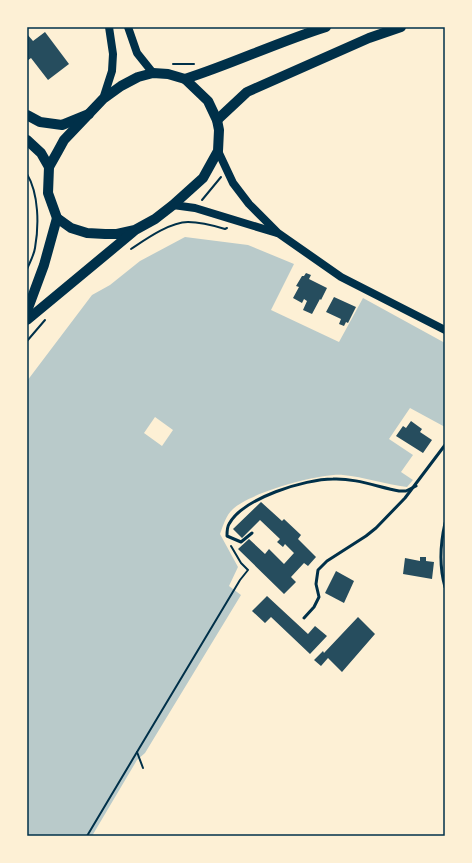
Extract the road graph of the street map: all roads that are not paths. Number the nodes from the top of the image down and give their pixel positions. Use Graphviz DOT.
graph roads {
  1 [pos="109,27"];
  2 [pos="128,27"];
  3 [pos="326,27"];
  4 [pos="401,27"];
  5 [pos="153,73"];
  6 [pos="185,79"];
  7 [pos="103,99"];
  8 [pos="89,114"];
  9 [pos="27,115"];
  10 [pos="217,120"];
  11 [pos="27,140"];
  12 [pos="218,151"];
  13 [pos="49,167"];
  14 [pos="173,205"];
  15 [pos="57,218"];
  16 [pos="135,230"];
  17 [pos="278,233"];
  18 [pos="27,311"];
  19 [pos="27,320"];
  20 [pos="445,330"];
  21 [pos="445,445"];
  22 [pos="416,486"];
  23 [pos="445,524"];
  24 [pos="252,533"];
  25 [pos="445,588"];
  26 [pos="304,618"];
  1 -- 7 [label="main road"];
  2 -- 5 [label="main road"];
  3 -- 6 [label="main road"];
  4 -- 10 [label="main road"];
  5 -- 6 [label="main road"];
  5 -- 7 [label="main road"];
  6 -- 10 [label="main road"];
  7 -- 8 [label="main road"];
  8 -- 9 [label="main road"];
  8 -- 13 [label="main road"];
  10 -- 12 [label="main road"];
  11 -- 13 [label="main road"];
  12 -- 14 [label="main road"];
  12 -- 17 [label="main road"];
  13 -- 15 [label="main road"];
  14 -- 16 [label="main road"];
  14 -- 17 [label="main road"];
  15 -- 16 [label="main road"];
  15 -- 18 [label="main road"];
  16 -- 19 [label="main road"];
  17 -- 20 [label="main road"];
  21 -- 22 [label="lane"];
  22 -- 24 [label="lane"];
  22 -- 26 [label="lane"];
  23 -- 25 [label="lane"];
}
